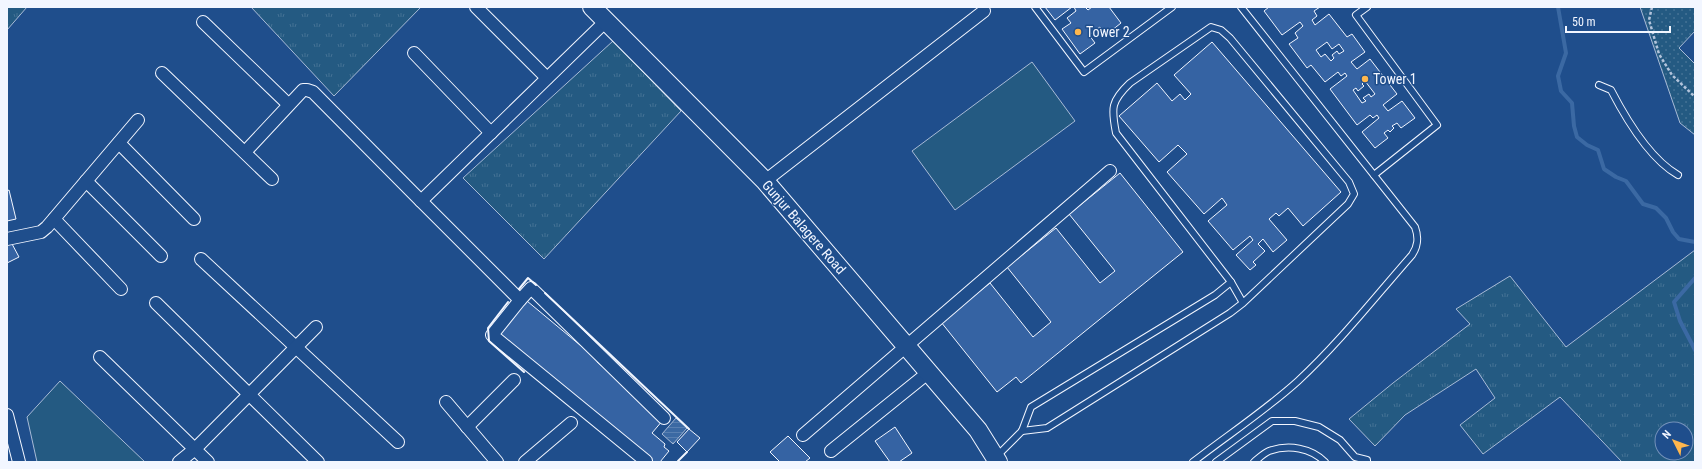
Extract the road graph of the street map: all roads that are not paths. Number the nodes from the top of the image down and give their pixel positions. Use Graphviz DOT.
graph roads {
  1 [pos="476,7"];
  2 [pos="592,7"];
  3 [pos="1035,7"];
  4 [pos="1172,7"];
  5 [pos="1367,7"];
  6 [pos="1243,8"];
  7 [pos="984,11"];
  8 [pos="606,21"];
  9 [pos="203,22"];
  10 [pos="414,53"];
  11 [pos="162,73"];
  12 [pos="547,78"];
  13 [pos="1599,85"];
  14 [pos="288,104"];
  15 [pos="138,120"];
  16 [pos="491,133"];
  17 [pos="119,143"];
  18 [pos="245,152"];
  19 [pos="1110,171"];
  20 [pos="1374,175"];
  21 [pos="1678,175"];
  22 [pos="272,179"];
  23 [pos="86,181"];
  24 [pos="765,181"];
  25 [pos="421,201"];
  26 [pos="54,219"];
  27 [pos="194,219"];
  28 [pos="7,239"];
  29 [pos="160,256"];
  30 [pos="201,259"];
  31 [pos="1232,282"];
  32 [pos="121,289"];
  33 [pos="520,300"];
  34 [pos="156,303"];
  35 [pos="1243,303"];
  36 [pos="316,327"];
  37 [pos="296,347"];
  38 [pos="907,347"];
  39 [pos="100,357"];
  40 [pos="929,372"];
  41 [pos="514,380"];
  42 [pos="249,395"];
  43 [pos="446,402"];
  44 [pos="7,415"];
  45 [pos="664,418"];
  46 [pos="571,423"];
  47 [pos="467,427"];
  48 [pos="1022,431"];
  49 [pos="803,435"];
  50 [pos="398,442"];
  51 [pos="195,449"];
  52 [pos="831,451"];
  53 [pos="1354,460"];
  54 [pos="994,461"];
  55 [pos="19,462"];
  56 [pos="179,462"];
  57 [pos="208,462"];
  58 [pos="318,462"];
  59 [pos="497,462"];
  60 [pos="525,462"];
  61 [pos="646,462"];
  62 [pos="1192,462"];
  63 [pos="1216,462"];
  64 [pos="1254,462"];
  65 [pos="1325,462"];
  66 [pos="1367,462"];
  1 -- 12 [label="street"];
  2 -- 8 [label="street, Gunjur Balagere Road"];
  3 -- 4 [label="lane"];
  5 -- 20 [label="lane"];
  6 -- 20 [label="lane"];
  7 -- 24 [label="street"];
  8 -- 12 [label="street"];
  8 -- 24 [label="street, Gunjur Balagere Road"];
  9 -- 14 [label="street"];
  10 -- 16 [label="street"];
  11 -- 18 [label="street"];
  12 -- 16 [label="street"];
  13 -- 21 [label="lane"];
  14 -- 18 [label="street"];
  14 -- 25 [label="street"];
  15 -- 17 [label="street"];
  16 -- 25 [label="street"];
  17 -- 23 [label="street"];
  17 -- 27 [label="street"];
  18 -- 22 [label="street"];
  19 -- 38 [label="street"];
  20 -- 62 [label="lane"];
  23 -- 26 [label="street"];
  23 -- 29 [label="street"];
  24 -- 38 [label="street, Gunjur Balagere Road"];
  25 -- 33 [label="street"];
  26 -- 28 [label="street"];
  26 -- 32 [label="street"];
  30 -- 37 [label="street"];
  31 -- 35 [label="lane"];
  31 -- 35 [label="lane"];
  31 -- 48 [label="lane"];
  33 -- 45 [label="street"];
  33 -- 61 [label="street"];
  34 -- 42 [label="street"];
  35 -- 48 [label="lane"];
  36 -- 37 [label="street"];
  37 -- 42 [label="street"];
  37 -- 50 [label="street"];
  38 -- 40 [label="street, Gunjur Balagere Road"];
  38 -- 49 [label="street"];
  39 -- 51 [label="street"];
  40 -- 52 [label="street"];
  40 -- 54 [label="street, Gunjur Balagere Road"];
  41 -- 47 [label="street"];
  42 -- 51 [label="street"];
  42 -- 58 [label="street"];
  43 -- 47 [label="street"];
  44 -- 55 [label="street"];
  46 -- 60 [label="street"];
  47 -- 59 [label="street"];
  48 -- 54 [label="lane"];
  51 -- 56 [label="street"];
  51 -- 57 [label="street"];
  53 -- 63 [label="lane"];
  53 -- 66 [label="lane"];
  64 -- 65 [label="lane"];
}
